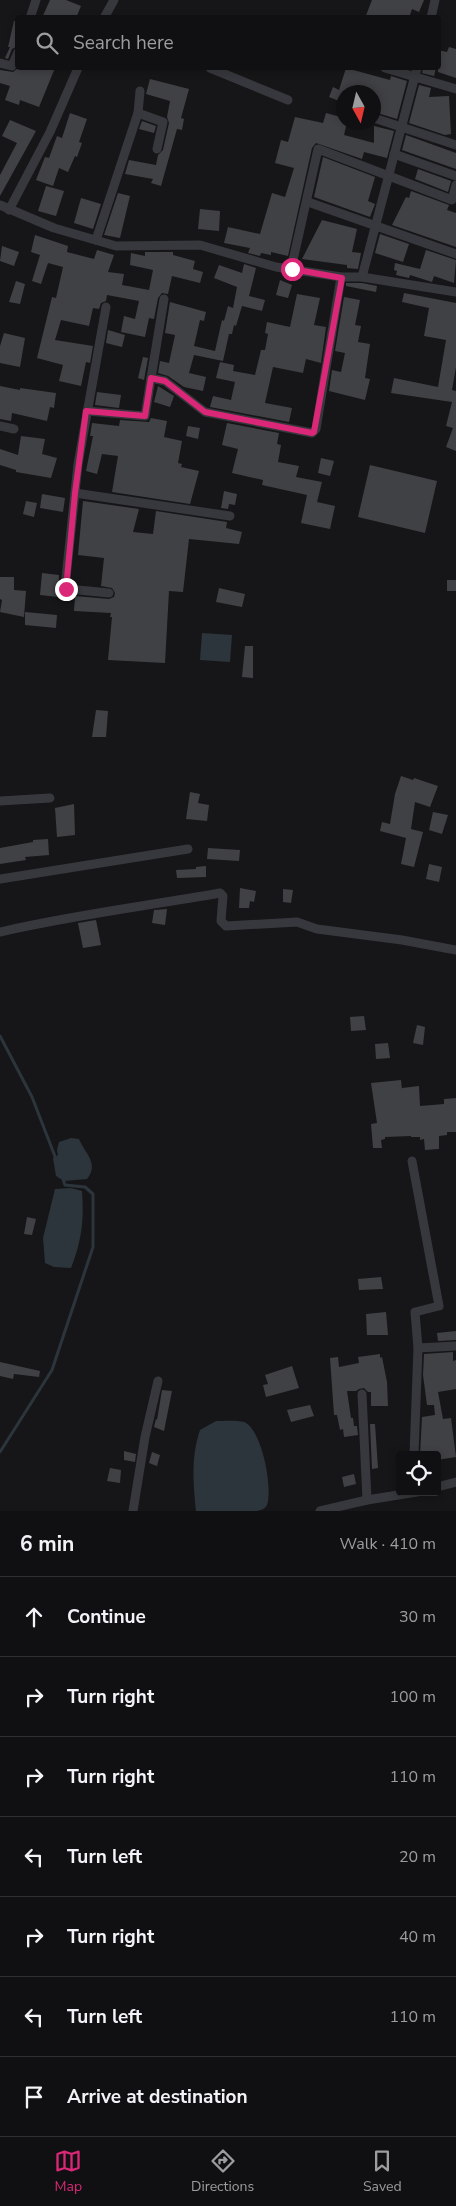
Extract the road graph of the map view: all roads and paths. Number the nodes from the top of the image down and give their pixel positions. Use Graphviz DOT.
graph roads {
  1 [pos="36,0"];
  2 [pos="114,0"];
  3 [pos="435,0"];
  4 [pos="31,15"];
  5 [pos="106,15"];
  6 [pos="432,15"];
  7 [pos="15,59"];
  8 [pos="0,63"];
  9 [pos="77,70"];
  10 [pos="215,70"];
  11 [pos="391,70"];
  12 [pos="416,70"];
  13 [pos="414,77"];
  14 [pos="456,89"];
  15 [pos="140,92"];
  16 [pos="288,100"];
  17 [pos="138,113"];
  18 [pos="381,120"];
  19 [pos="401,127"];
  20 [pos="456,145"];
  21 [pos="157,148"];
  22 [pos="394,154"];
  23 [pos="456,176"];
  24 [pos="389,178"];
  25 [pos="456,186"];
  26 [pos="308,202"];
  27 [pos="0,205"];
  28 [pos="9,210"];
  29 [pos="375,226"];
  30 [pos="96,240"];
  31 [pos="456,254"];
  32 [pos="292,269"];
  33 [pos="362,277"];
  34 [pos="342,278"];
  35 [pos="456,292"];
  36 [pos="164,299"];
  37 [pos="106,308"];
  38 [pos="151,378"];
  39 [pos="86,411"];
  40 [pos="0,426"];
  41 [pos="14,429"];
  42 [pos="75,493"];
  43 [pos="230,516"];
  44 [pos="109,592"];
  45 [pos="50,798"];
  46 [pos="0,801"];
  47 [pos="188,849"];
  48 [pos="0,879"];
  49 [pos="0,932"];
  50 [pos="456,950"];
  51 [pos="412,1161"];
  52 [pos="456,1346"];
  53 [pos="418,1348"];
  54 [pos="158,1381"];
  55 [pos="362,1394"];
  56 [pos="414,1451"];
  57 [pos="456,1482"];
  58 [pos="441,1486"];
  59 [pos="396,1495"];
  60 [pos="367,1500"];
  61 [pos="133,1511"];
  62 [pos="320,1511"];
  1 -- 4 [label="street"];
  2 -- 5 [label="street"];
  3 -- 6 [label="street"];
  7 -- 8 [label="street"];
  9 -- 28 [label="street"];
  10 -- 16 [label="street"];
  11 -- 13 [label="street"];
  12 -- 13 [label="street"];
  13 -- 14 [label="street"];
  13 -- 19 [label="street"];
  15 -- 17 [label="street"];
  17 -- 21 [label="street"];
  17 -- 30 [label="street"];
  18 -- 19 [label="street"];
  19 -- 20 [label="street"];
  19 -- 22 [label="street"];
  22 -- 23 [label="street"];
  22 -- 24 [label="street"];
  24 -- 25 [label="street"];
  24 -- 26 [label="street"];
  24 -- 29 [label="street"];
  26 -- 29 [label="street"];
  26 -- 32 [label="street"];
  27 -- 28 [label="street"];
  28 -- 30 [label="street"];
  29 -- 31 [label="street"];
  29 -- 33 [label="street"];
  30 -- 32 [label="street"];
  32 -- 34 [label="street"];
  33 -- 34 [label="street"];
  33 -- 35 [label="street"];
  34 -- 38 [label="street"];
  36 -- 38 [label="street"];
  37 -- 39 [label="street"];
  38 -- 39 [label="street"];
  39 -- 42 [label="street"];
  40 -- 41 [label="street"];
  42 -- 43 [label="street"];
  42 -- 44 [label="street"];
  45 -- 46 [label="street"];
  47 -- 48 [label="street"];
  49 -- 50 [label="street"];
  51 -- 53 [label="street"];
  52 -- 53 [label="street"];
  53 -- 56 [label="street"];
  54 -- 61 [label="street"];
  55 -- 60 [label="street"];
  57 -- 58 [label="street"];
  59 -- 60 [label="street"];
  60 -- 62 [label="street"];
}
